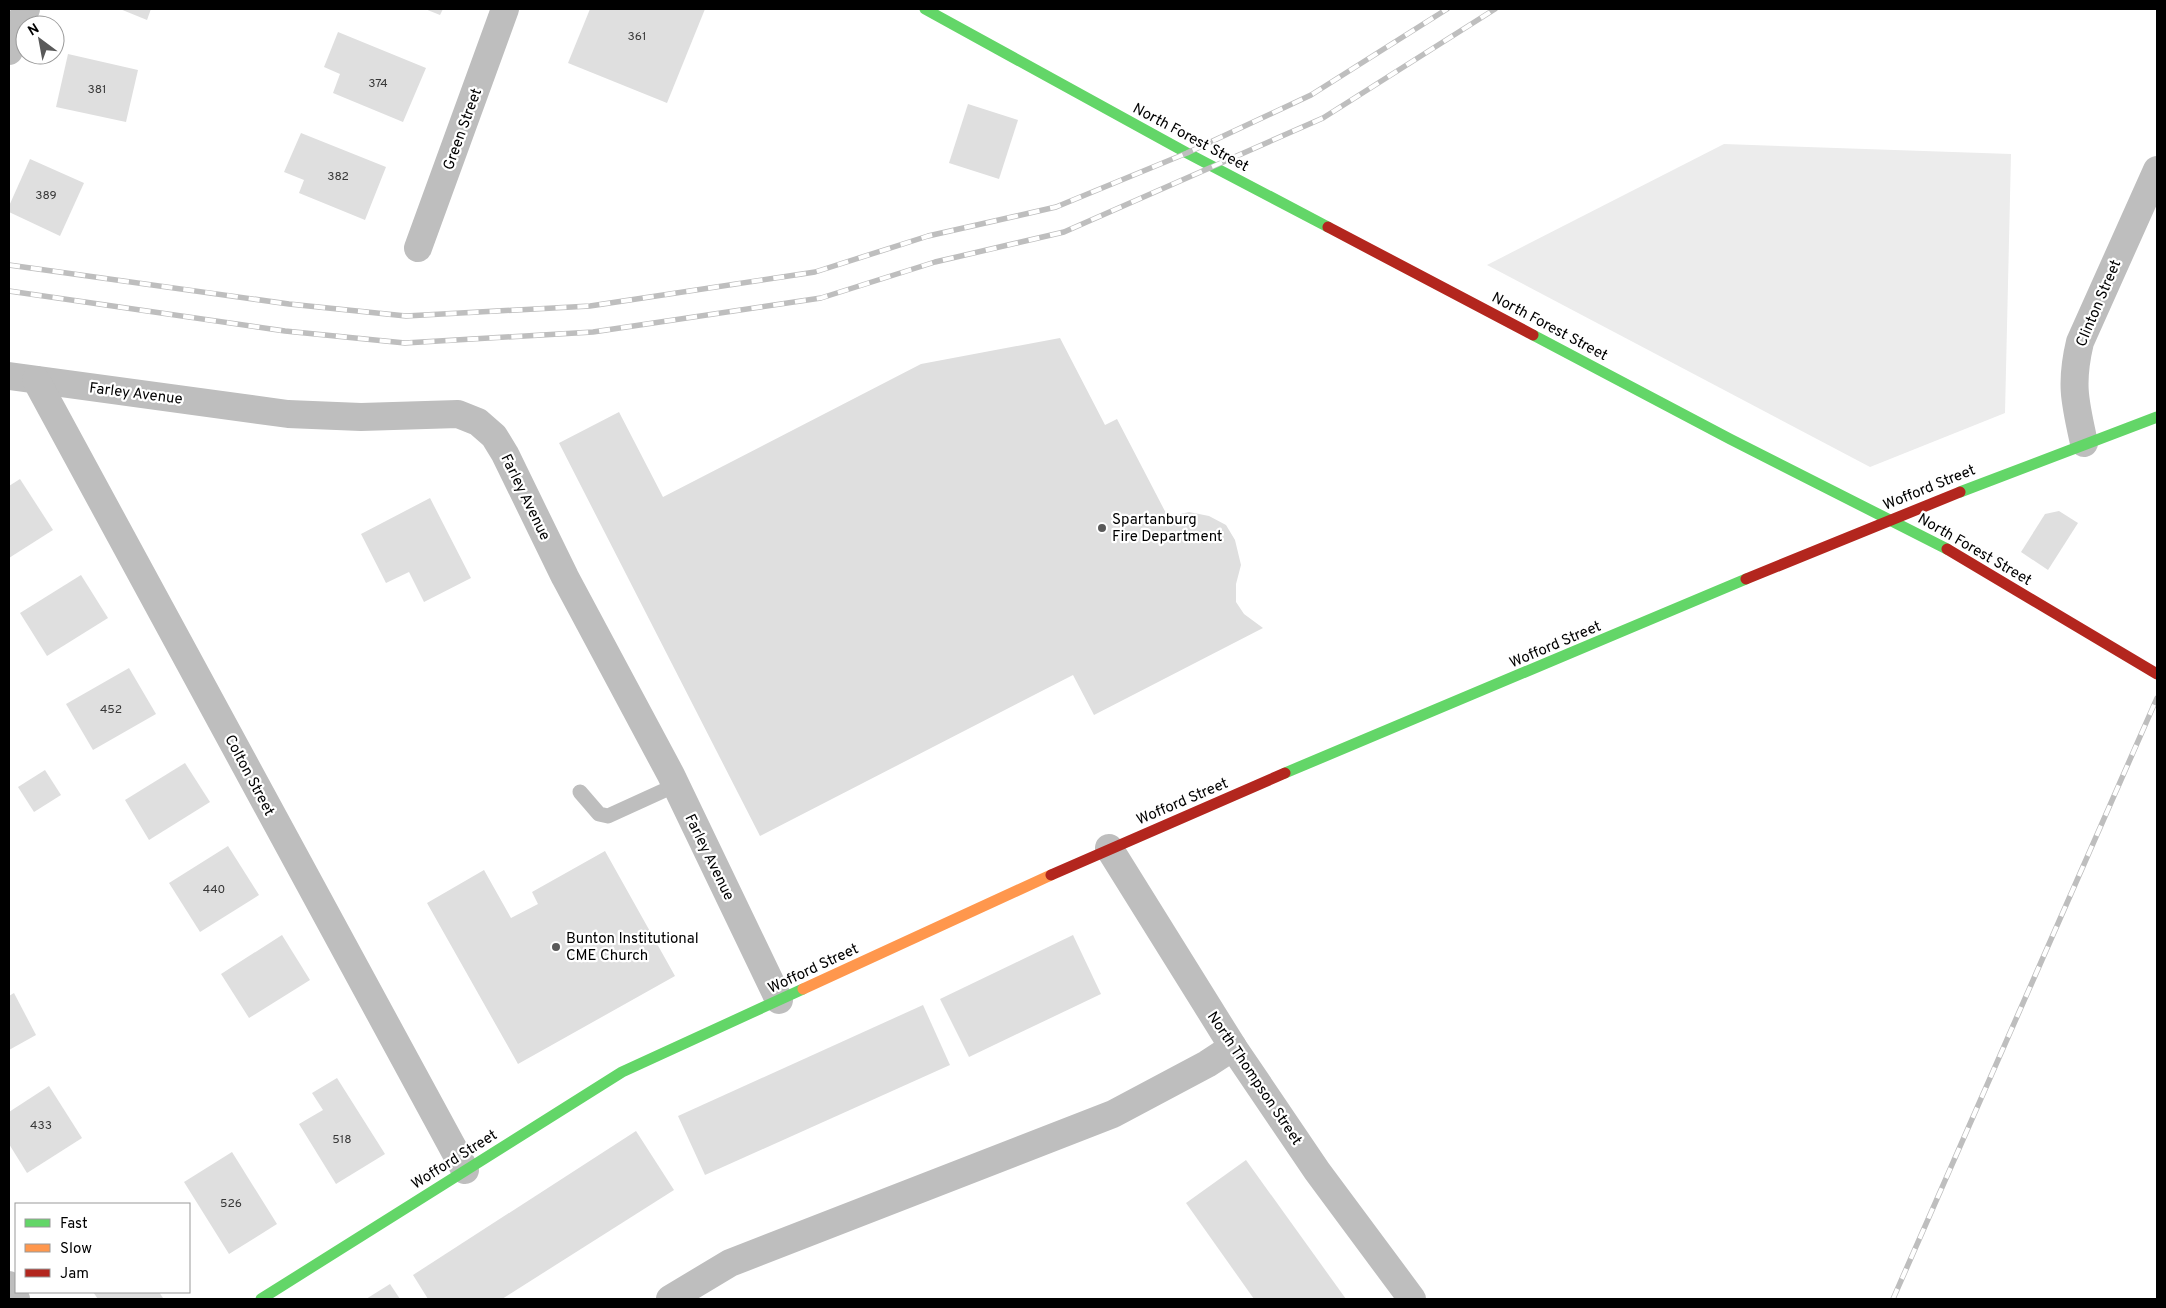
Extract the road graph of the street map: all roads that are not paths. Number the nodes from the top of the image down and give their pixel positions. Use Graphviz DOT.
graph roads {
  1 [pos="26,9"];
  2 [pos="505,9"];
  3 [pos="925,9"];
  4 [pos="9,51"];
  5 [pos="2157,170"];
  6 [pos="418,248"];
  7 [pos="9,376"];
  8 [pos="36,380"];
  9 [pos="2154,418"];
  10 [pos="2084,443"];
  11 [pos="1890,518"];
  12 [pos="2157,674"];
  13 [pos="676,786"];
  14 [pos="580,792"];
  15 [pos="1109,848"];
  16 [pos="779,1000"];
  17 [pos="1233,1047"];
  18 [pos="465,1170"];
  19 [pos="9,1285"];
  20 [pos="16,1299"];
  21 [pos="261,1299"];
  22 [pos="670,1299"];
  23 [pos="1412,1299"];
  1 -- 4 [label="street"];
  2 -- 6 [label="street, Green Street"];
  3 -- 11 [label="street, North Forest Street"];
  5 -- 10 [label="street, Clinton Street"];
  7 -- 8 [label="street, Farley Avenue"];
  8 -- 13 [label="street, Farley Avenue"];
  8 -- 18 [label="street, Colton Street"];
  9 -- 10 [label="street, Wofford Street"];
  10 -- 11 [label="street, Wofford Street"];
  11 -- 12 [label="street, North Forest Street"];
  11 -- 15 [label="street, Wofford Street"];
  13 -- 14 [label="lane"];
  13 -- 16 [label="street, Farley Avenue"];
  15 -- 16 [label="street, Wofford Street"];
  15 -- 17 [label="street, North Thompson Street"];
  16 -- 18 [label="street, Wofford Street"];
  17 -- 22 [label="street"];
  17 -- 23 [label="street, North Thompson Street"];
  18 -- 21 [label="street, Wofford Street"];
  19 -- 20 [label="street"];
}
